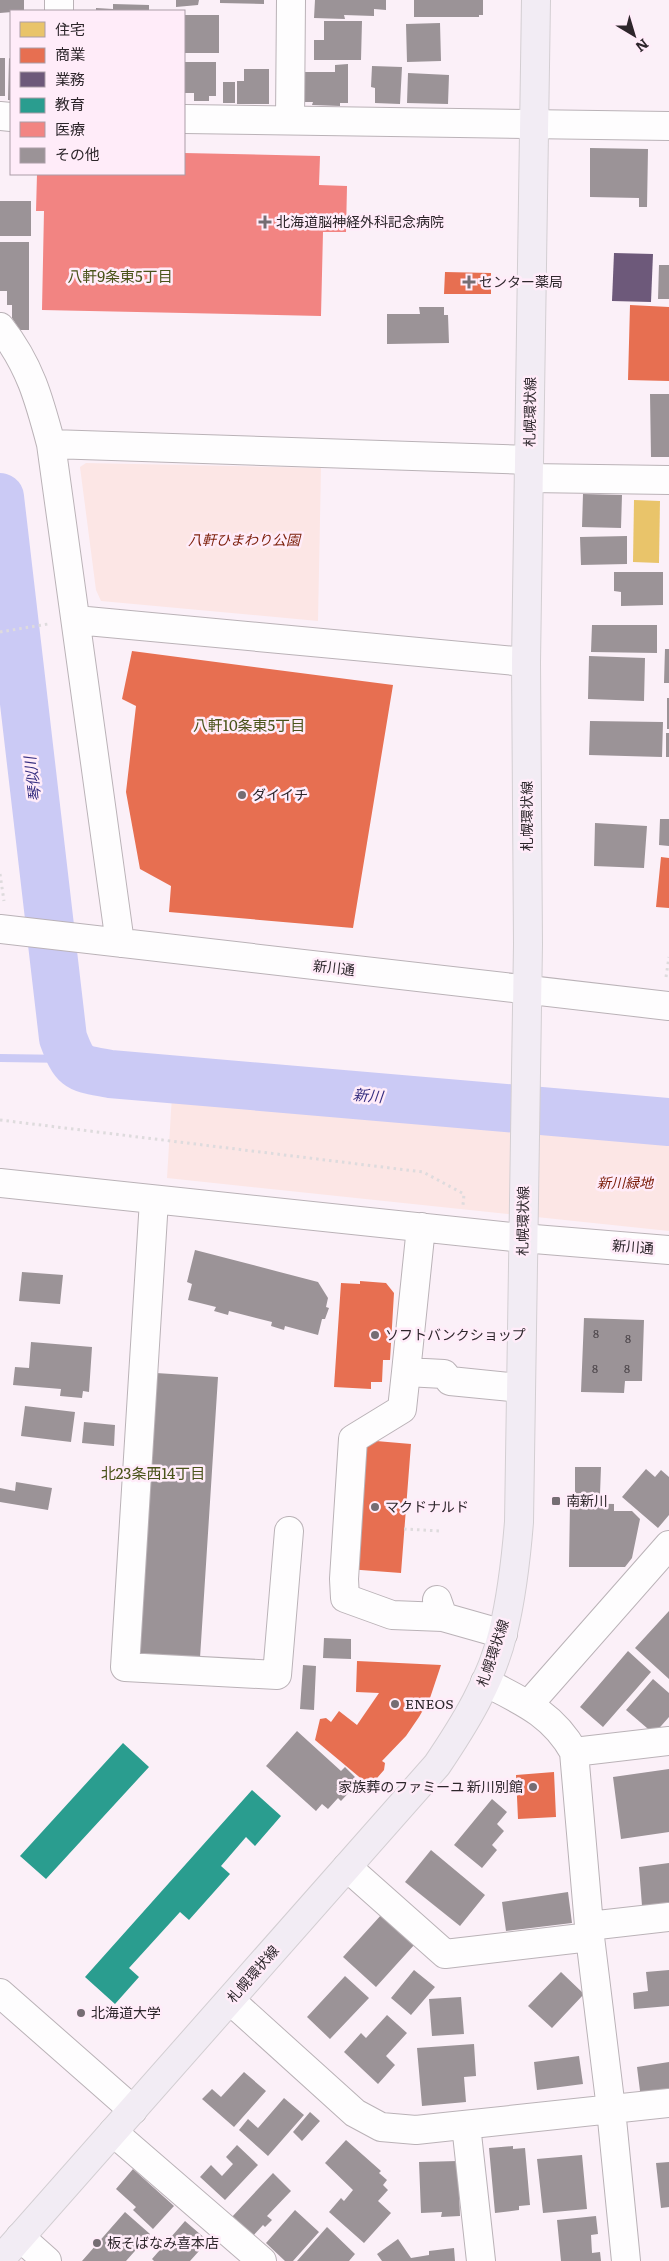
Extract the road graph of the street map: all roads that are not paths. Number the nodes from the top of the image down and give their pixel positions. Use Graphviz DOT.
graph roads {
  1 [pos="291,0"];
  2 [pos="536,0"];
  3 [pos="185,119"];
  4 [pos="290,120"];
  5 [pos="532,126"];
  6 [pos="669,126"];
  7 [pos="0,327"];
  8 [pos="51,444"];
  9 [pos="529,469"];
  10 [pos="669,480"];
  11 [pos="66,622"];
  12 [pos="526,662"];
  13 [pos="10,930"];
  14 [pos="112,941"];
  15 [pos="527,990"];
  16 [pos="669,1006"];
  17 [pos="0,1183"];
  18 [pos="154,1200"];
  19 [pos="422,1227"];
  20 [pos="522,1238"];
  21 [pos="669,1250"];
  22 [pos="406,1372"];
  23 [pos="520,1388"];
  24 [pos="289,1531"];
  25 [pos="669,1545"];
  26 [pos="503,1634"];
  27 [pos="484,1682"];
  28 [pos="529,1704"];
  29 [pos="669,1741"];
  30 [pos="574,1752"];
  31 [pos="347,1867"];
  32 [pos="669,1917"];
  33 [pos="590,1932"];
  34 [pos="0,1993"];
  35 [pos="230,2000"];
  36 [pos="669,2103"];
  37 [pos="612,2109"];
  38 [pos="133,2110"];
  39 [pos="466,2125"];
  40 [pos="113,2132"];
  41 [pos="20,2237"];
  42 [pos="0,2260"];
  43 [pos="47,2261"];
  44 [pos="262,2261"];
  45 [pos="481,2261"];
  46 [pos="626,2261"];
  1 -- 4 [label="street"];
  2 -- 5 [label="main road, 札幌環状線"];
  3 -- 4 [label="street"];
  4 -- 5 [label="street"];
  5 -- 6 [label="street"];
  5 -- 9 [label="main road, 札幌環状線"];
  7 -- 8 [label="street"];
  8 -- 9 [label="street"];
  8 -- 11 [label="street"];
  9 -- 10 [label="street"];
  9 -- 12 [label="main road, 札幌環状線"];
  11 -- 12 [label="street"];
  11 -- 14 [label="street"];
  12 -- 15 [label="main road, 札幌環状線"];
  13 -- 14 [label="street, 新川通"];
  14 -- 15 [label="street, 新川通"];
  15 -- 16 [label="street, 新川通"];
  15 -- 20 [label="main road, 札幌環状線"];
  17 -- 18 [label="street, 新川通"];
  18 -- 19 [label="street, 新川通"];
  18 -- 24 [label="street"];
  19 -- 20 [label="street, 新川通"];
  19 -- 22 [label="street"];
  20 -- 21 [label="street, 新川通"];
  20 -- 23 [label="main road, 札幌環状線"];
  22 -- 23 [label="street"];
  22 -- 26 [label="street"];
  23 -- 26 [label="main road, 札幌環状線"];
  25 -- 28 [label="street"];
  26 -- 27 [label="main road, 札幌環状線"];
  27 -- 28 [label="street"];
  27 -- 31 [label="main road, 札幌環状線"];
  28 -- 30 [label="street"];
  29 -- 30 [label="street"];
  30 -- 33 [label="street"];
  31 -- 33 [label="street"];
  31 -- 35 [label="main road, 札幌環状線"];
  32 -- 33 [label="street"];
  33 -- 37 [label="street"];
  34 -- 38 [label="street"];
  35 -- 38 [label="main road, 札幌環状線"];
  35 -- 39 [label="street"];
  36 -- 37 [label="street"];
  37 -- 39 [label="street"];
  37 -- 46 [label="street"];
  38 -- 40 [label="main road, 札幌環状線"];
  39 -- 45 [label="street"];
  40 -- 41 [label="main road, 札幌環状線"];
  40 -- 44 [label="street"];
  41 -- 42 [label="main road, 札幌環状線"];
  41 -- 43 [label="street"];
}
